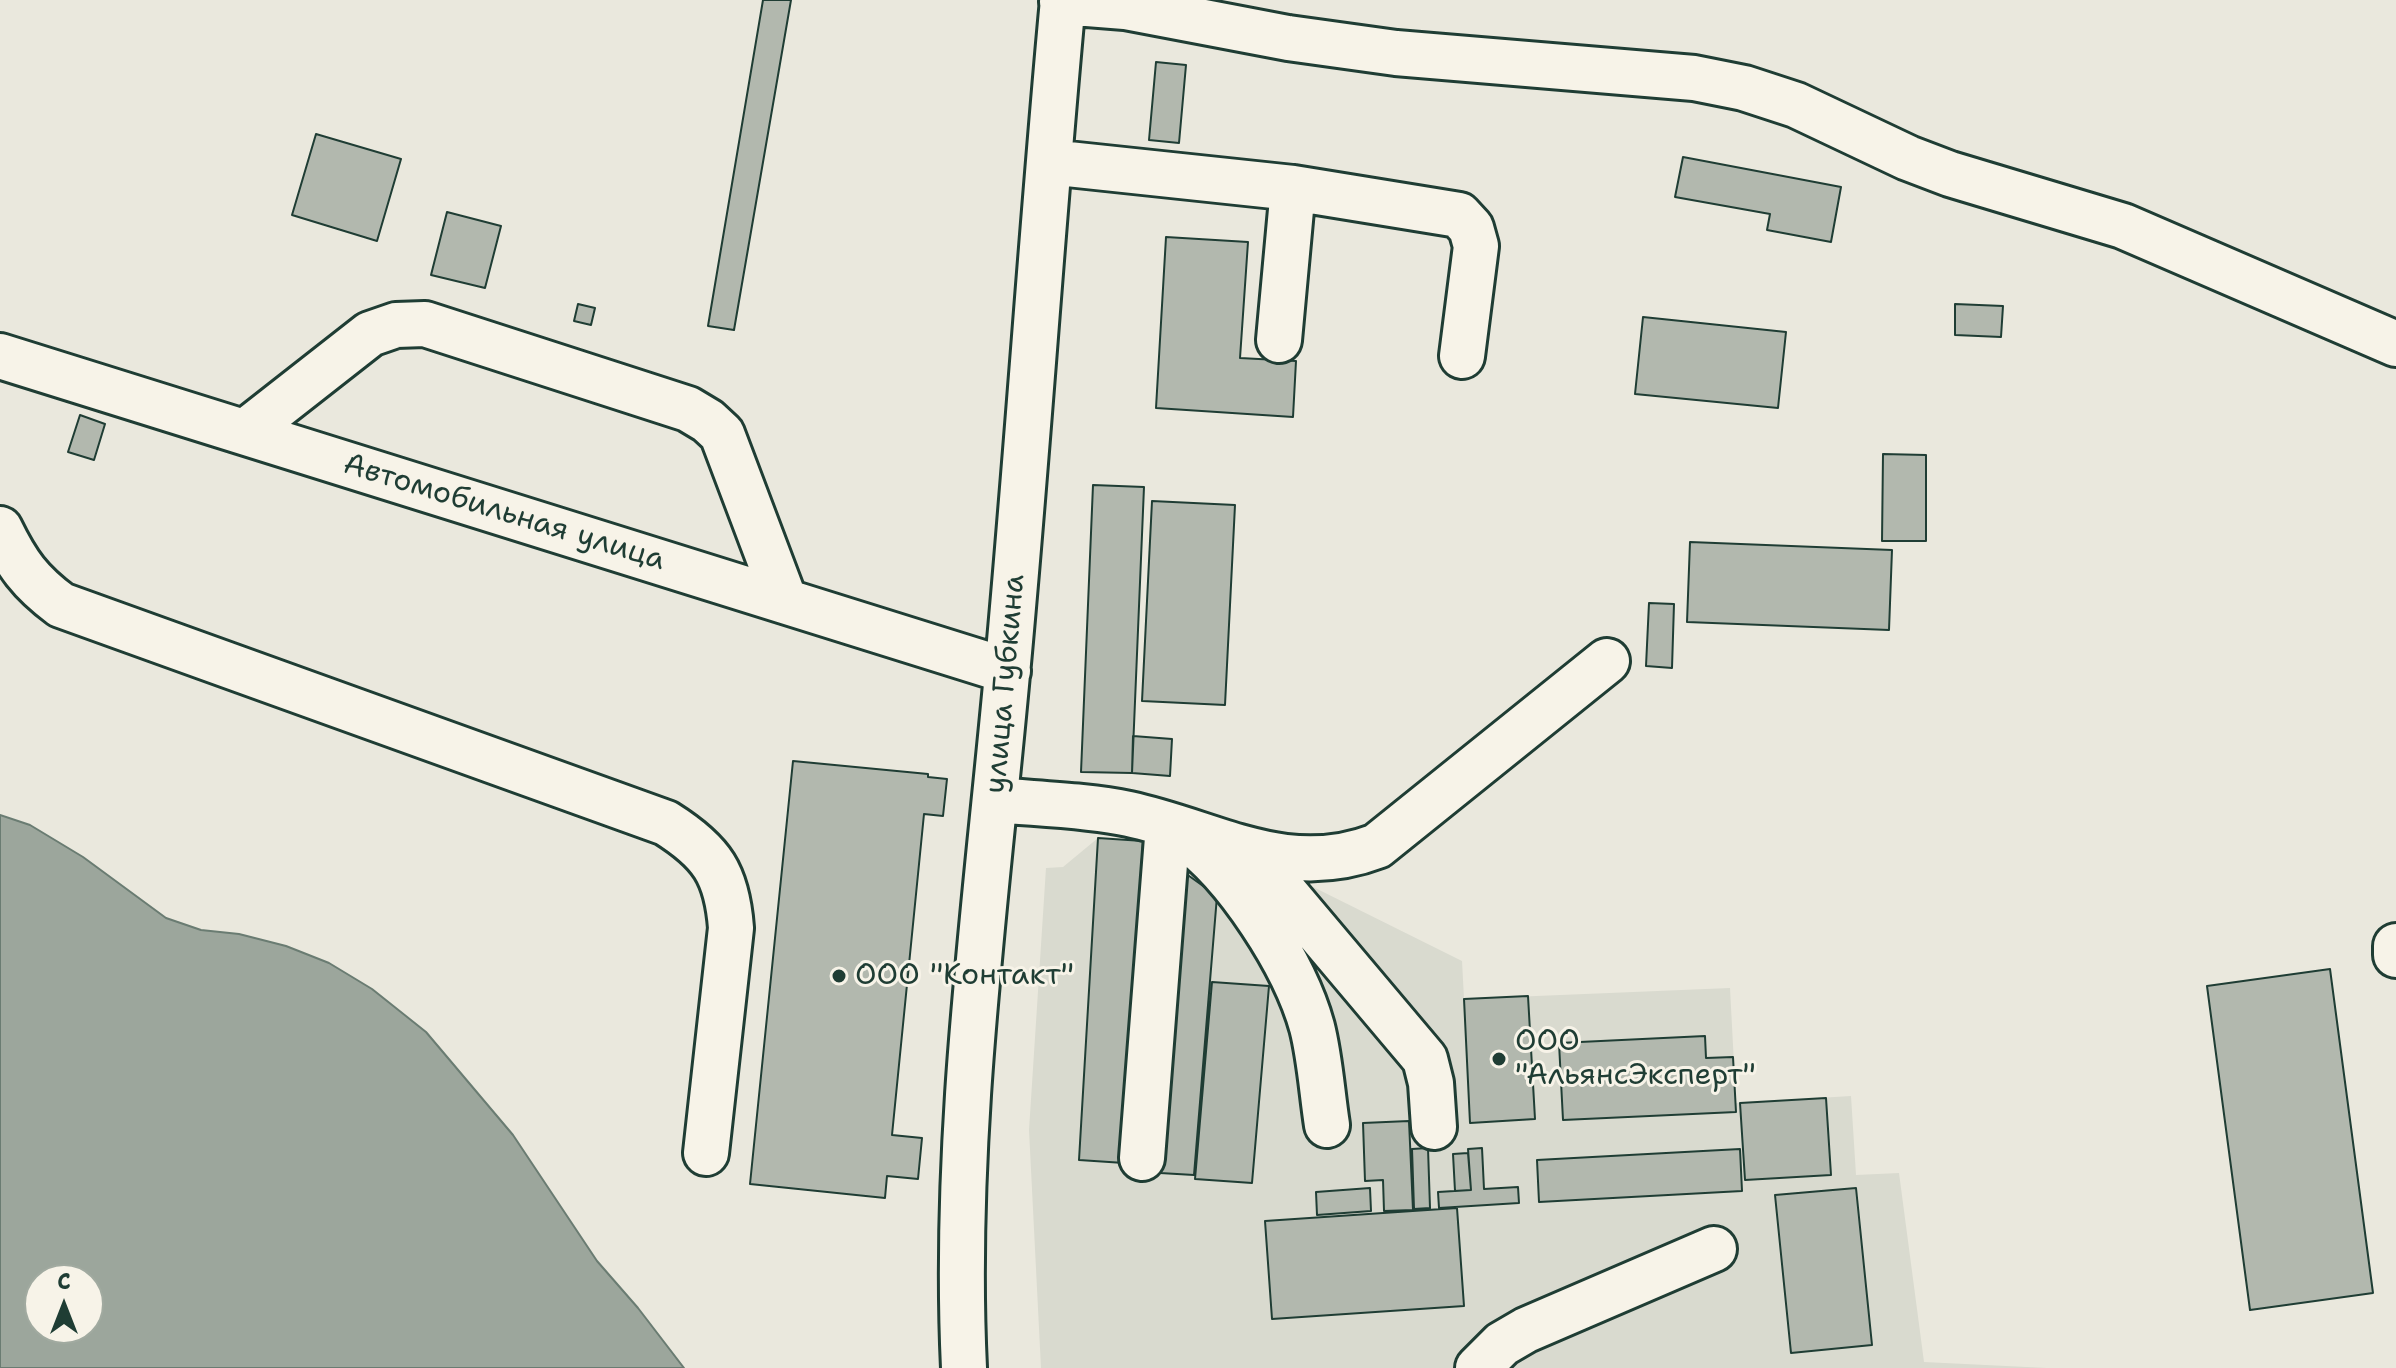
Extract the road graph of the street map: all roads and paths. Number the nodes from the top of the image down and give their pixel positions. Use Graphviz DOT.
graph roads {
  1 [pos="1062,1"];
  2 [pos="1049,162"];
  3 [pos="1293,188"];
  4 [pos="1279,340"];
  5 [pos="2396,344"];
  6 [pos="1462,356"];
  7 [pos="3,366"];
  8 [pos="245,432"];
  9 [pos="0,529"];
  10 [pos="785,601"];
  11 [pos="1607,661"];
  12 [pos="1008,671"];
  13 [pos="995,800"];
  14 [pos="1168,825"];
  15 [pos="1243,850"];
  16 [pos="2396,946"];
  17 [pos="2396,955"];
  18 [pos="1327,1125"];
  19 [pos="1434,1127"];
  20 [pos="706,1153"];
  21 [pos="1142,1158"];
  22 [pos="1714,1249"];
  23 [pos="964,1368"];
  24 [pos="1478,1368"];
  1 -- 2 [label="street, улица Губкина"];
  1 -- 5 [label="street"];
  2 -- 3 [label="street"];
  2 -- 12 [label="street, улица Губкина"];
  3 -- 4 [label="street"];
  3 -- 6 [label="street"];
  7 -- 8 [label="street, Автомобильная улица"];
  8 -- 10 [label="street, Автомобильная улица"];
  8 -- 10 [label="street"];
  9 -- 20 [label="street"];
  10 -- 12 [label="street, Автомобильная улица"];
  11 -- 15 [label="street"];
  12 -- 13 [label="street, улица Губкина"];
  13 -- 14 [label="street"];
  13 -- 23 [label="street, улица Губкина"];
  14 -- 15 [label="street"];
  14 -- 18 [label="street"];
  14 -- 21 [label="street"];
  15 -- 19 [label="street"];
  16 -- 17 [label="street"];
  22 -- 24 [label="street"];
}
